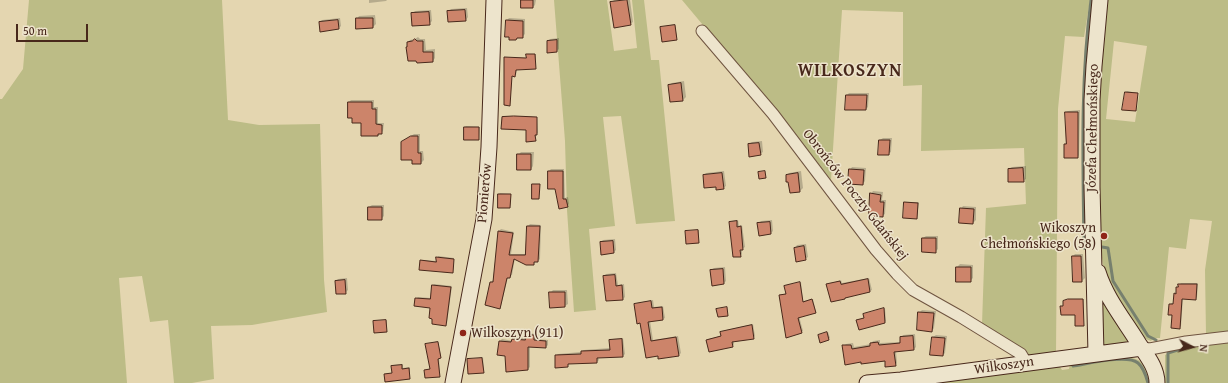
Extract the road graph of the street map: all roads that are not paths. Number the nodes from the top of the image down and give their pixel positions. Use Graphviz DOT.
graph roads {
  1 [pos="494,0"];
  2 [pos="1100,0"];
  3 [pos="702,31"];
  4 [pos="1094,256"];
  5 [pos="1228,337"];
  6 [pos="1142,348"];
  7 [pos="1096,354"];
  8 [pos="1026,363"];
  9 [pos="453,383"];
  10 [pos="867,383"];
  11 [pos="1158,383"];
  1 -- 9 [label="street, Pionierów"];
  2 -- 4 [label="street, Józefa Chełmońskiego"];
  3 -- 8 [label="street, Obrońców Poczty Gdańskiej"];
  4 -- 6 [label="street, Józefa Chełmońskiego"];
  4 -- 7 [label="street, Józefa Chełmońskiego"];
  5 -- 6 [label="street"];
  6 -- 7 [label="street, Wilkoszyn"];
  6 -- 11 [label="street, Józefa Chełmońskiego"];
  7 -- 8 [label="street, Wilkoszyn"];
  8 -- 10 [label="street, Wilkoszyn"];
}
